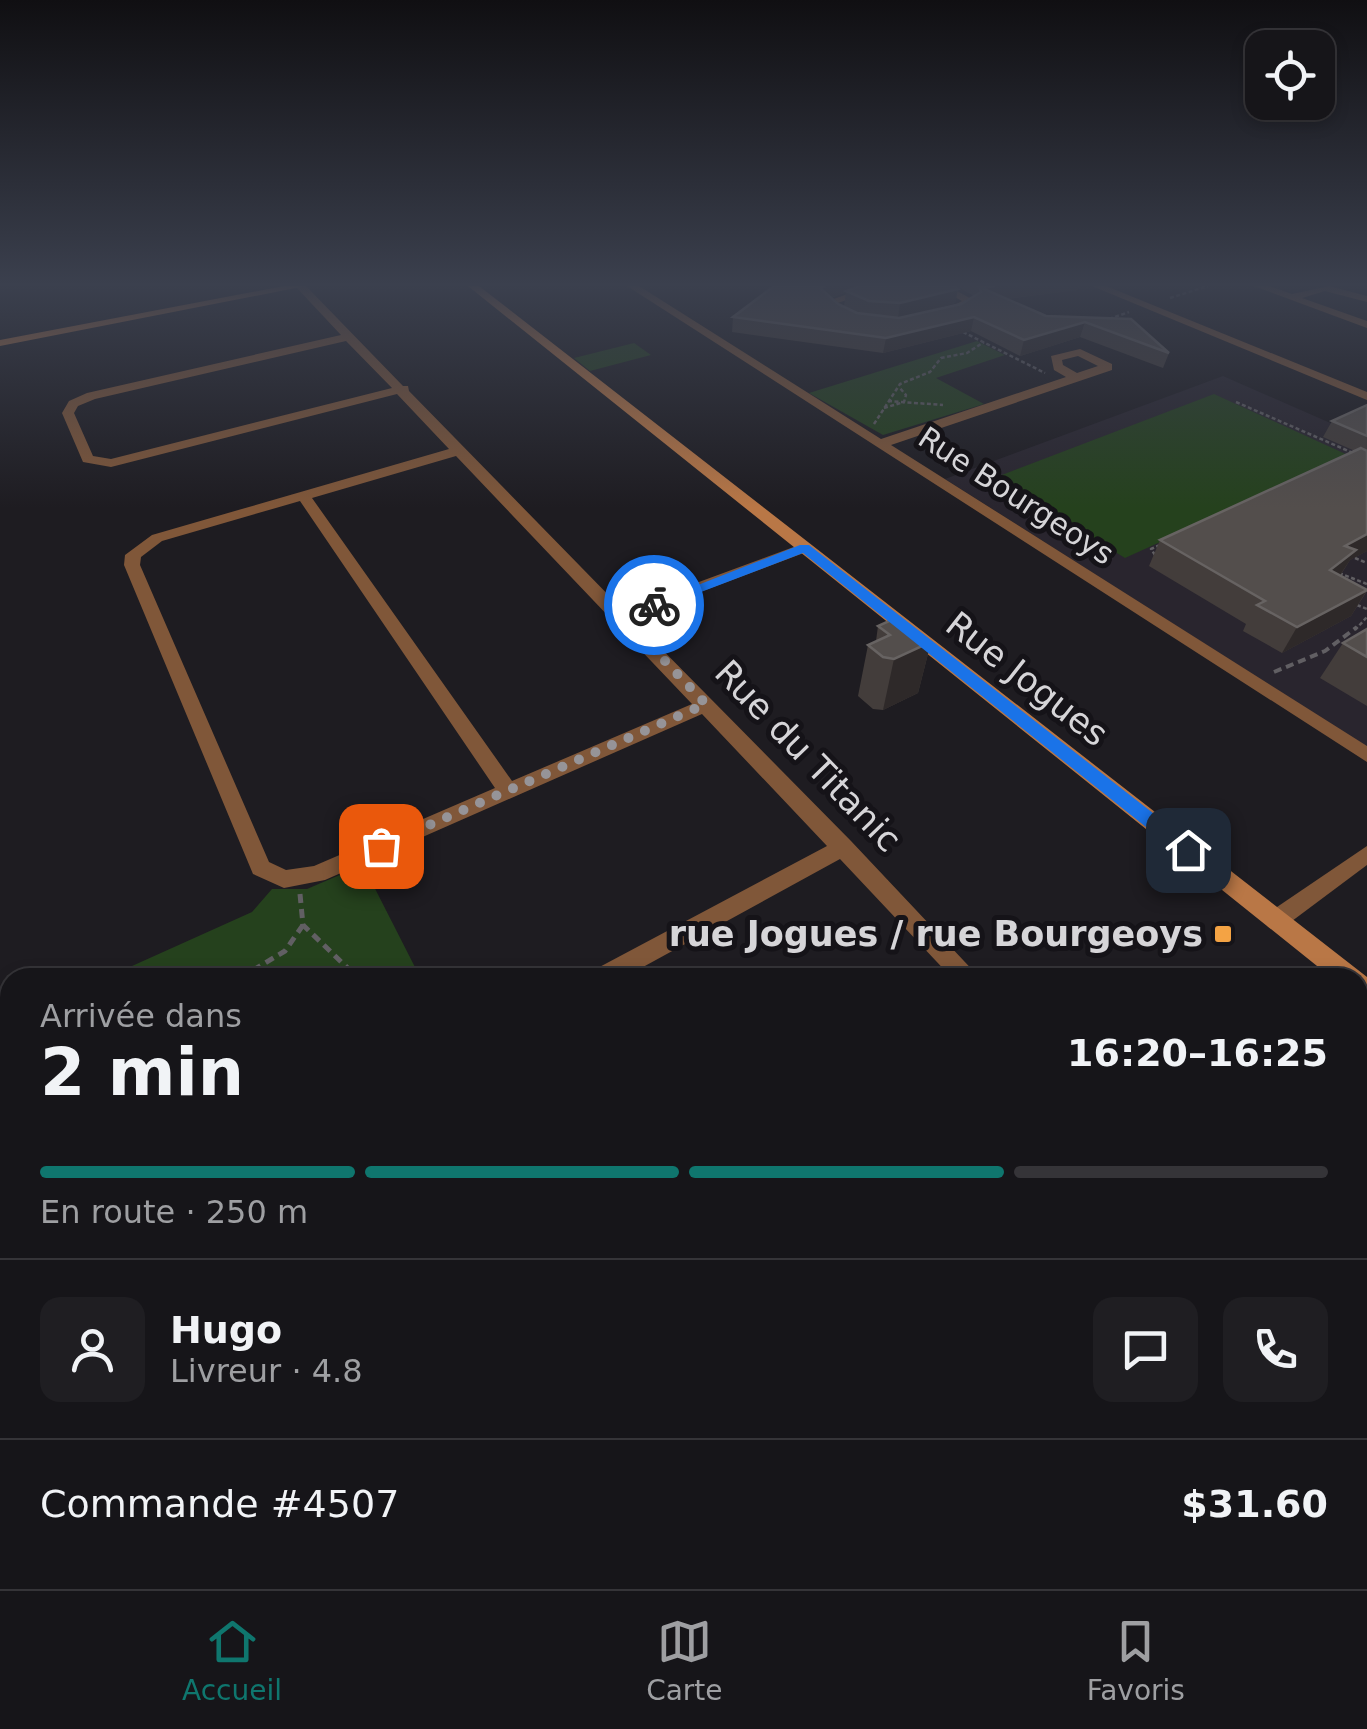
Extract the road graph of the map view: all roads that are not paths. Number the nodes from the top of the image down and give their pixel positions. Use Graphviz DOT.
graph roads {
  1 [pos="247,360"];
  2 [pos="375,360"];
  3 [pos="567,360"];
  4 [pos="752,360"];
  5 [pos="1279,360"];
  6 [pos="1076,378"];
  7 [pos="404,388"];
  8 [pos="1367,396"];
  9 [pos="878,438"];
  10 [pos="461,450"];
  11 [pos="304,496"];
  12 [pos="804,548"];
  13 [pos="622,616"];
  14 [pos="706,704"];
  15 [pos="1367,756"];
  16 [pos="508,790"];
  17 [pos="844,847"];
  18 [pos="1367,854"];
  19 [pos="1276,920"];
  20 [pos="621,968"];
  21 [pos="959,968"];
  22 [pos="1337,968"];
  1 -- 7 [label="street"];
  2 -- 7 [label="street, Rue du Titanic"];
  3 -- 12 [label="street, Rue Jogues"];
  4 -- 9 [label="street, Rue Bourgeoys"];
  5 -- 8 [label="street"];
  6 -- 9 [label="street"];
  7 -- 10 [label="street, Rue du Titanic"];
  9 -- 15 [label="street, Rue Bourgeoys"];
  10 -- 11 [label="street"];
  10 -- 13 [label="street, Rue du Titanic"];
  11 -- 16 [label="street"];
  11 -- 16 [label="street"];
  12 -- 13 [label="street"];
  12 -- 19 [label="street, Rue Jogues"];
  13 -- 14 [label="street, Rue du Titanic"];
  14 -- 16 [label="street"];
  14 -- 17 [label="street, Rue du Titanic"];
  17 -- 20 [label="street"];
  17 -- 21 [label="street, Rue du Titanic"];
  18 -- 19 [label="street"];
  19 -- 22 [label="street, Rue Jogues"];
}
